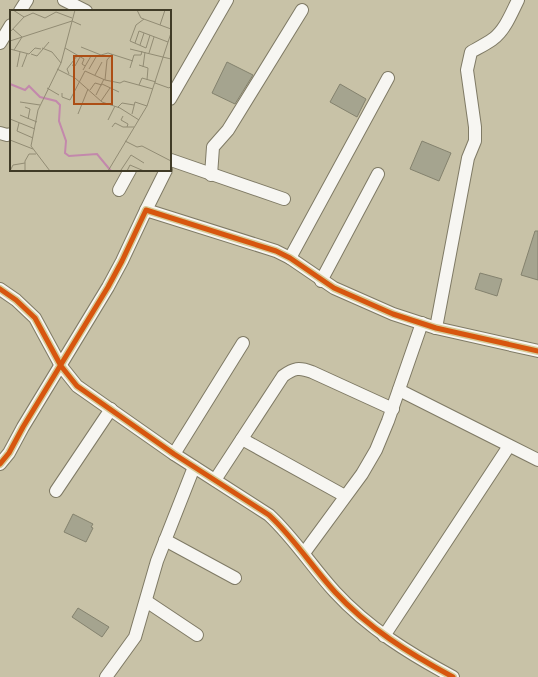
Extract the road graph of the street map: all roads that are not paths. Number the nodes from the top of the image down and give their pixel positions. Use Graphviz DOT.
graph roads {
  1 [pos="27,0"];
  2 [pos="64,0"];
  3 [pos="227,0"];
  4 [pos="518,0"];
  5 [pos="21,10"];
  6 [pos="83,10"];
  7 [pos="302,10"];
  8 [pos="10,28"];
  9 [pos="0,43"];
  10 [pos="388,78"];
  11 [pos="171,97"];
  12 [pos="0,133"];
  13 [pos="10,134"];
  14 [pos="171,163"];
  15 [pos="129,171"];
  16 [pos="165,171"];
  17 [pos="378,174"];
  18 [pos="211,175"];
  19 [pos="119,190"];
  20 [pos="284,199"];
  21 [pos="146,210"];
  22 [pos="290,258"];
  23 [pos="321,281"];
  24 [pos="0,289"];
  25 [pos="422,323"];
  26 [pos="436,328"];
  27 [pos="243,343"];
  28 [pos="538,351"];
  29 [pos="61,366"];
  30 [pos="399,390"];
  31 [pos="111,409"];
  32 [pos="392,409"];
  33 [pos="242,439"];
  34 [pos="509,446"];
  35 [pos="174,454"];
  36 [pos="538,460"];
  37 [pos="0,464"];
  38 [pos="194,467"];
  39 [pos="215,480"];
  40 [pos="56,491"];
  41 [pos="345,496"];
  42 [pos="165,540"];
  43 [pos="304,553"];
  44 [pos="235,578"];
  45 [pos="146,601"];
  46 [pos="197,635"];
  47 [pos="384,636"];
  48 [pos="106,677"];
  49 [pos="453,677"];
  1 -- 5 [label="street"];
  2 -- 6 [label="street"];
  3 -- 11 [label="street"];
  4 -- 26 [label="street"];
  7 -- 18 [label="street"];
  8 -- 9 [label="street"];
  10 -- 22 [label="street"];
  12 -- 13 [label="street"];
  14 -- 18 [label="street"];
  15 -- 19 [label="street"];
  16 -- 21 [label="street"];
  17 -- 23 [label="street"];
  18 -- 20 [label="street"];
  21 -- 22 [label="street"];
  21 -- 29 [label="street"];
  22 -- 23 [label="street"];
  23 -- 25 [label="street"];
  24 -- 29 [label="street"];
  25 -- 26 [label="street"];
  25 -- 30 [label="street"];
  26 -- 28 [label="street"];
  27 -- 35 [label="street"];
  29 -- 31 [label="street"];
  29 -- 37 [label="street"];
  30 -- 32 [label="street"];
  30 -- 34 [label="street"];
  31 -- 35 [label="street"];
  31 -- 40 [label="street"];
  32 -- 33 [label="street"];
  32 -- 41 [label="street"];
  33 -- 39 [label="street"];
  33 -- 41 [label="street"];
  34 -- 36 [label="street"];
  34 -- 47 [label="street"];
  35 -- 38 [label="street"];
  38 -- 39 [label="street"];
  38 -- 42 [label="street"];
  39 -- 43 [label="street"];
  41 -- 43 [label="street"];
  42 -- 44 [label="street"];
  42 -- 45 [label="street"];
  43 -- 47 [label="street"];
  45 -- 46 [label="street"];
  45 -- 48 [label="street"];
  47 -- 49 [label="street"];
}
